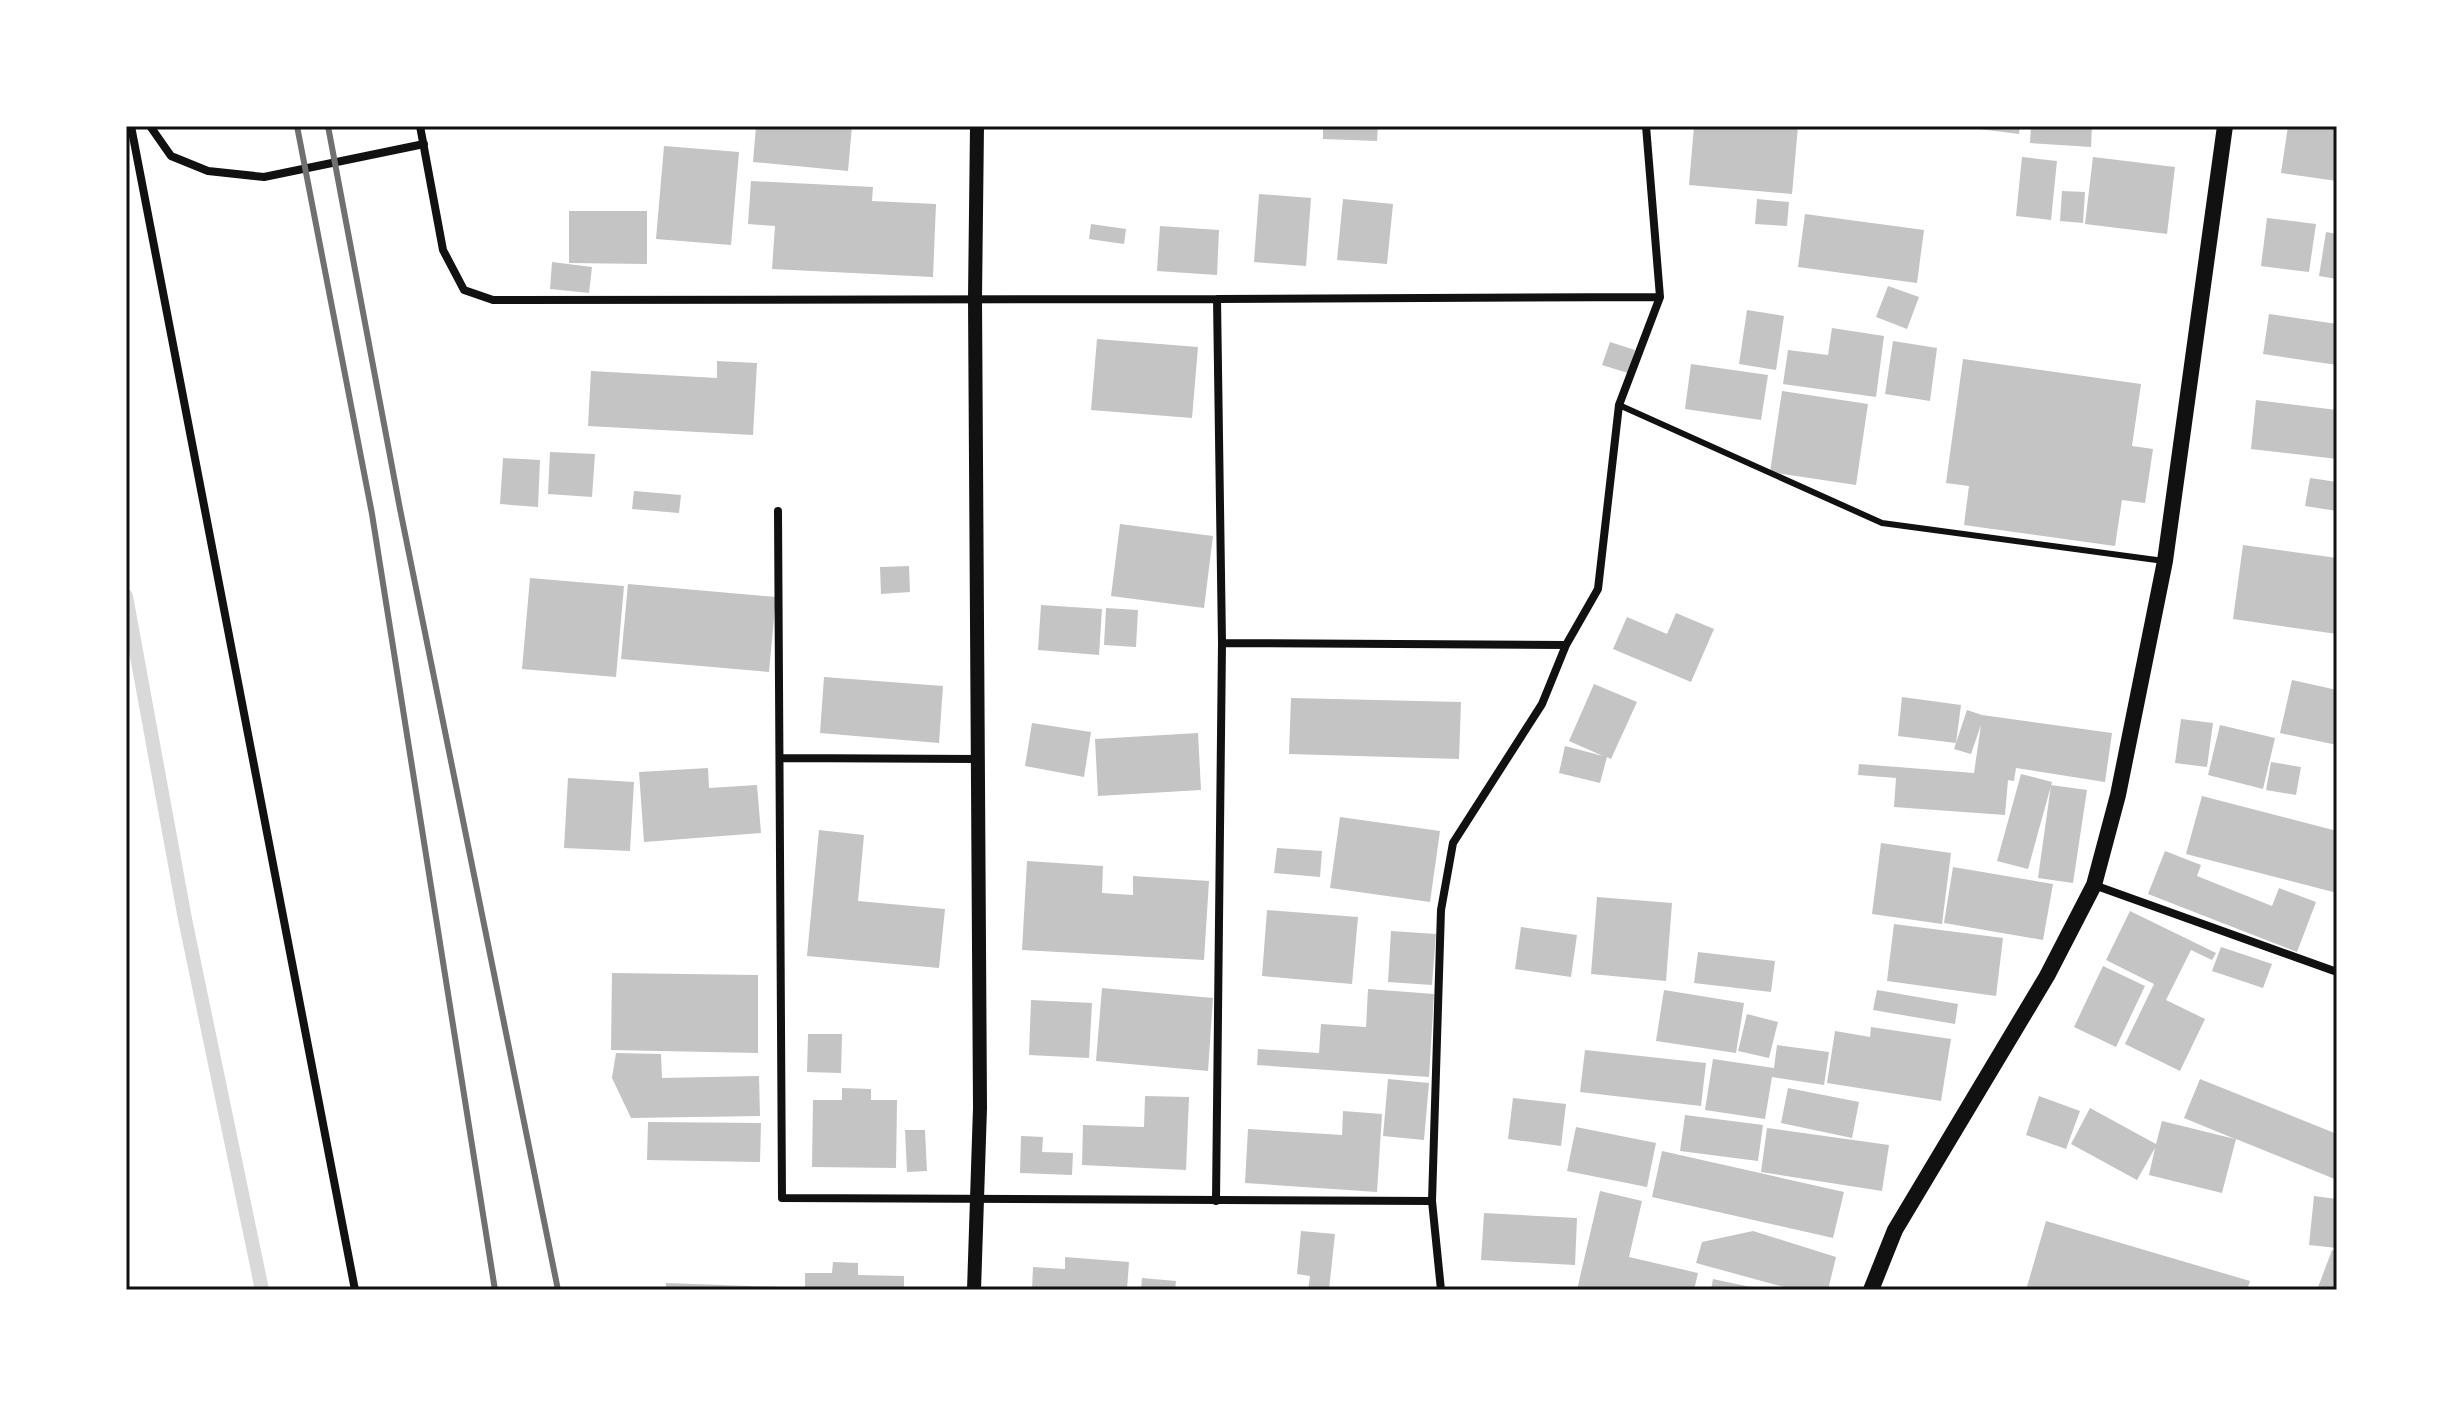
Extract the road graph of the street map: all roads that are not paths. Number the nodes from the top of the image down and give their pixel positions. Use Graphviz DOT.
graph roads {
  1 [pos="131,126"];
  2 [pos="150,126"];
  3 [pos="420,126"];
  4 [pos="977,126"];
  5 [pos="1646,126"];
  6 [pos="2225,126"];
  7 [pos="424,144"];
  8 [pos="1660,297"];
  9 [pos="975,298"];
  10 [pos="1217,299"];
  11 [pos="1619,405"];
  12 [pos="778,511"];
  13 [pos="2165,561"];
  14 [pos="1222,643"];
  15 [pos="1566,645"];
  16 [pos="781,758"];
  17 [pos="977,759"];
  18 [pos="2094,885"];
  19 [pos="2337,972"];
  20 [pos="977,1200"];
  21 [pos="1216,1201"];
  22 [pos="1432,1201"];
  23 [pos="355,1290"];
  24 [pos="974,1290"];
  25 [pos="1441,1290"];
  26 [pos="1871,1290"];
  1 -- 23 [label="street"];
  2 -- 7 [label="street"];
  3 -- 7 [label="street"];
  4 -- 9 [label="street"];
  5 -- 8 [label="street"];
  6 -- 13 [label="main road"];
  7 -- 9 [label="street"];
  8 -- 10 [label="street"];
  8 -- 11 [label="street"];
  9 -- 10 [label="street"];
  9 -- 17 [label="street"];
  10 -- 14 [label="street"];
  11 -- 13 [label="lane"];
  11 -- 15 [label="street"];
  12 -- 16 [label="street"];
  13 -- 18 [label="main road"];
  14 -- 15 [label="street"];
  14 -- 21 [label="street"];
  15 -- 22 [label="street"];
  16 -- 17 [label="street"];
  16 -- 20 [label="street"];
  17 -- 20 [label="street"];
  18 -- 19 [label="street"];
  18 -- 26 [label="main road"];
  20 -- 21 [label="street"];
  20 -- 24 [label="street"];
  21 -- 22 [label="street"];
  22 -- 25 [label="street"];
}
